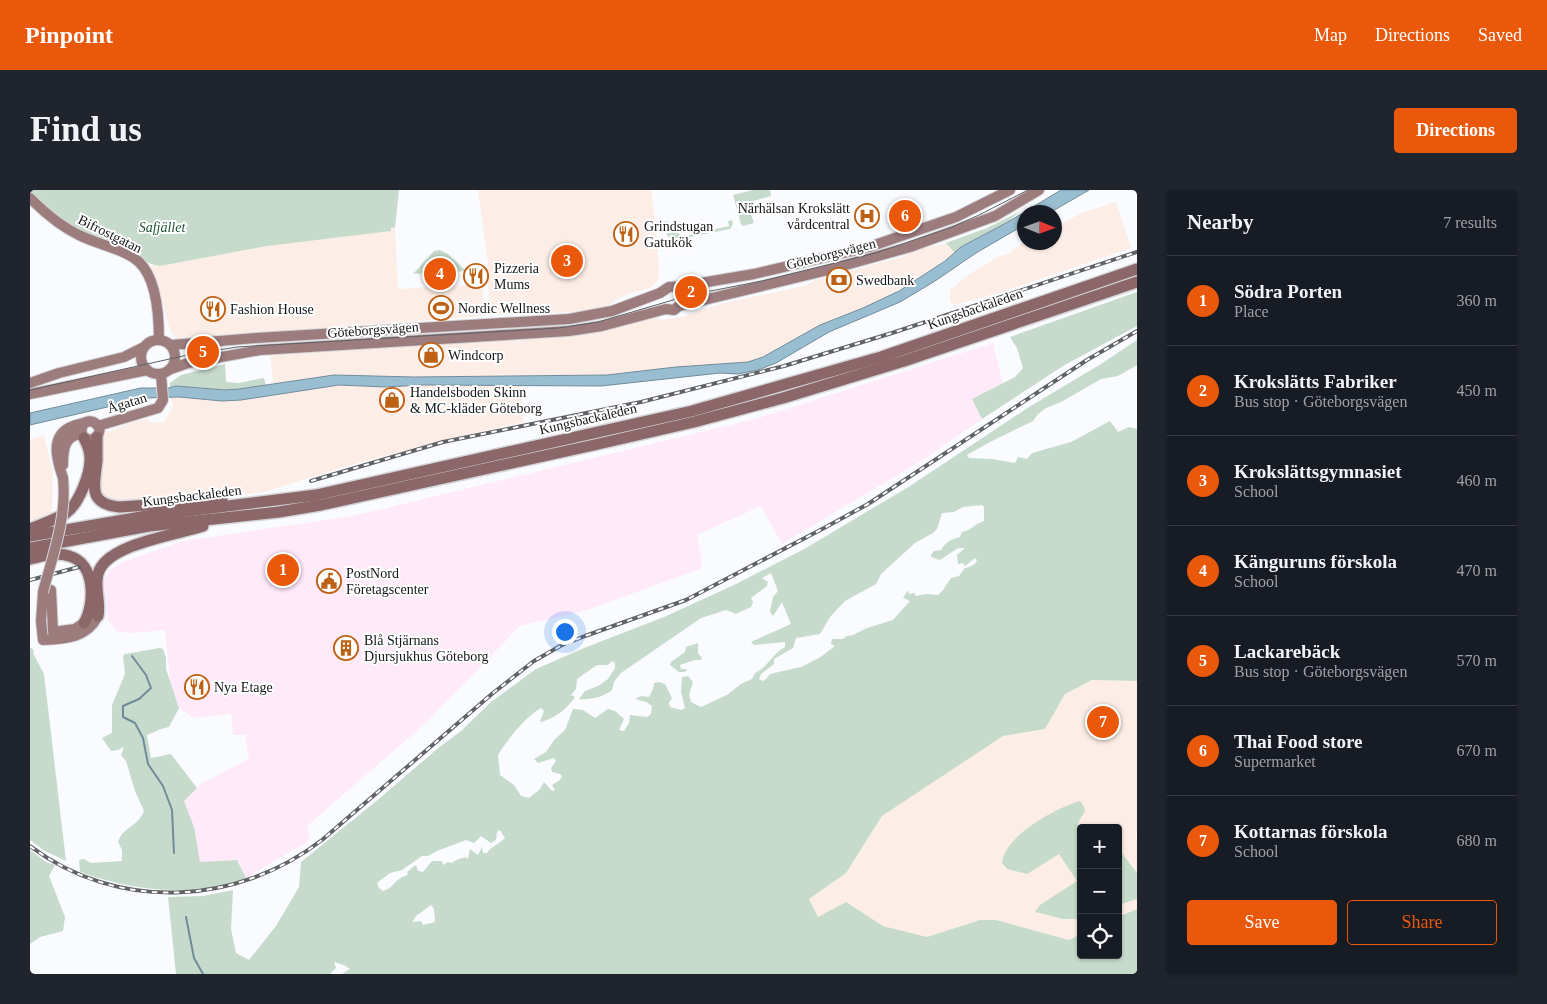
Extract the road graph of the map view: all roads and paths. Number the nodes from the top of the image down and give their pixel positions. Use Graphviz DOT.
graph roads {
  1 [pos="1010,190"];
  2 [pos="1039,190"];
  3 [pos="30,198"];
  4 [pos="1137,269"];
  5 [pos="1137,282"];
  6 [pos="674,287"];
  7 [pos="660,294"];
  8 [pos="679,306"];
  9 [pos="666,309"];
  10 [pos="159,340"];
  11 [pos="171,345"];
  12 [pos="144,347"];
  13 [pos="171,369"];
  14 [pos="147,370"];
  15 [pos="161,374"];
  16 [pos="30,383"];
  17 [pos="30,394"];
  18 [pos="83,432"];
  19 [pos="98,432"];
  20 [pos="276,501"];
  21 [pos="228,518"];
  22 [pos="30,529"];
  23 [pos="30,536"];
  24 [pos="30,548"];
  25 [pos="30,559"];
  26 [pos="47,591"];
  27 [pos="51,616"];
  28 [pos="98,616"];
  29 [pos="82,625"];
  1 -- 6 [label="main road, Göteborgsvägen"];
  2 -- 8 [label="main road, Göteborgsvägen"];
  3 -- 10 [label="main road, Bifrostgatan"];
  4 -- 20 [label="highway, Kungsbackaleden"];
  5 -- 21 [label="highway, Kungsbackaleden"];
  6 -- 7 [label="main road, Göteborgsvägen"];
  6 -- 8 [label="main road"];
  7 -- 9 [label="main road"];
  7 -- 11 [label="main road, Göteborgsvägen"];
  8 -- 9 [label="main road, Göteborgsvägen"];
  9 -- 13 [label="main road, Göteborgsvägen"];
  10 -- 11 [label="main road, Göteborgsvägen"];
  10 -- 12 [label="main road"];
  11 -- 13 [label="main road"];
  12 -- 14 [label="main road"];
  12 -- 16 [label="main road"];
  13 -- 15 [label="main road, Göteborgsvägen"];
  14 -- 15 [label="main road"];
  14 -- 17 [label="main road"];
  15 -- 19 [label="main road, Ågatan"];
  18 -- 19 [label="main road, Ågatan"];
  18 -- 19 [label="main road, Ågatan"];
  18 -- 22 [label="highway"];
  18 -- 26 [label="main road, Ågatan, bridge"];
  19 -- 20 [label="highway"];
  20 -- 23 [label="highway, Kungsbackaleden"];
  21 -- 24 [label="highway, Kungsbackaleden"];
  21 -- 28 [label="highway"];
  25 -- 29 [label="highway"];
  26 -- 27 [label="main road"];
  26 -- 28 [label="main road"];
  27 -- 29 [label="main road"];
  27 -- 29 [label="main road"];
}
